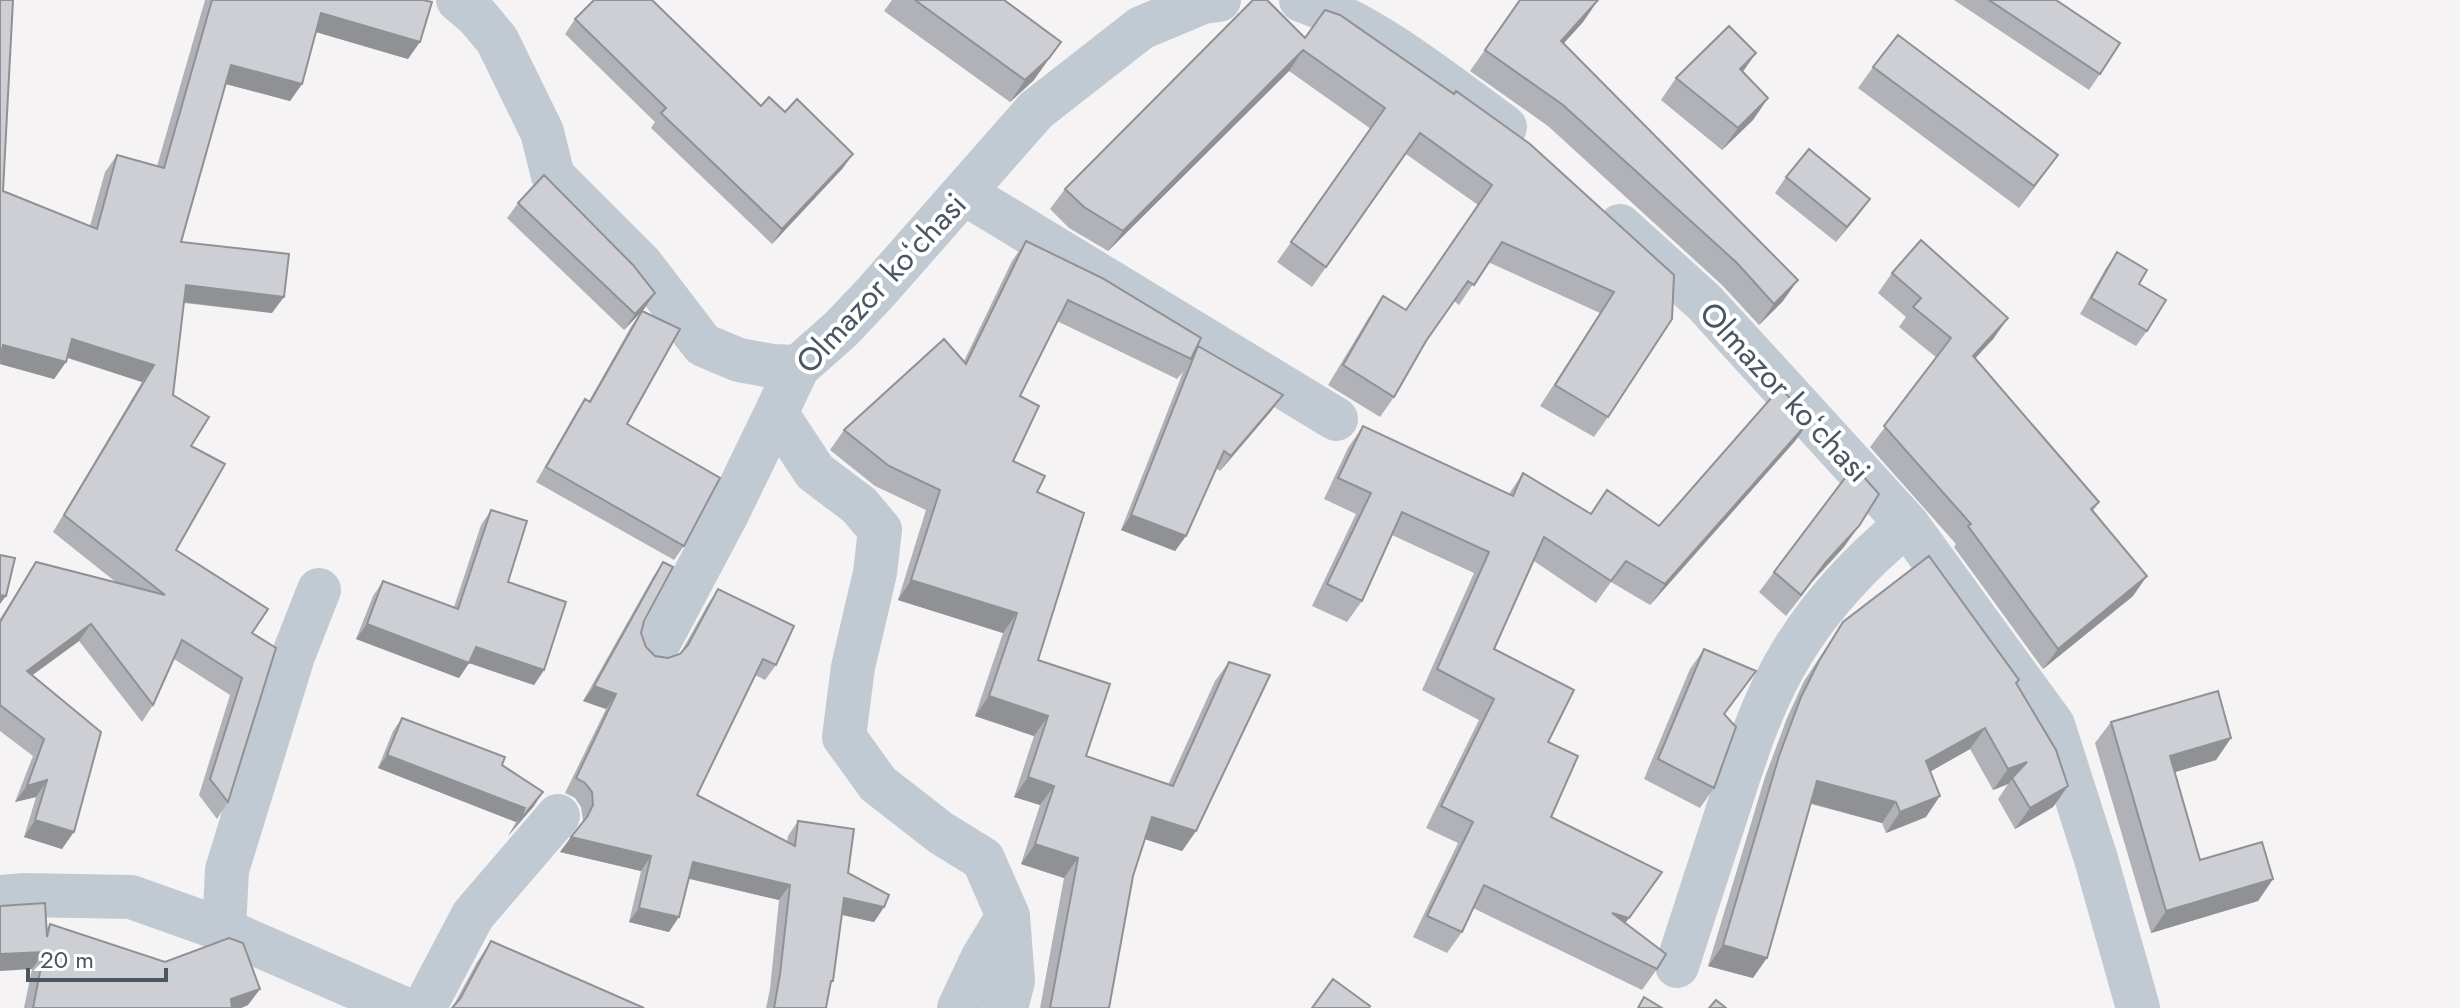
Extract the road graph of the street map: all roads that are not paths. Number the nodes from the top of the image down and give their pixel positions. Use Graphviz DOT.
graph roads {
  1 [pos="458,0"];
  2 [pos="1219,0"];
  3 [pos="1301,0"];
  4 [pos="1531,145"];
  5 [pos="964,193"];
  6 [pos="1589,198"];
  7 [pos="798,367"];
  8 [pos="776,413"];
  9 [pos="1336,419"];
  10 [pos="1907,524"];
  11 [pos="319,590"];
  12 [pos="656,648"];
  13 [pos="558,816"];
  14 [pos="0,897"];
  15 [pos="1008,916"];
  16 [pos="224,930"];
  17 [pos="1677,966"];
  18 [pos="402,1008"];
  19 [pos="424,1008"];
  20 [pos="959,1008"];
  21 [pos="1006,1008"];
  22 [pos="2138,1008"];
  1 -- 7 [label="street"];
  2 -- 5 [label="street, Olmazor koʻchasi"];
  3 -- 4 [label="street"];
  5 -- 7 [label="street, Olmazor koʻchasi"];
  5 -- 9 [label="street"];
  6 -- 10 [label="street, Olmazor koʻchasi"];
  7 -- 8 [label="street, Olmazor koʻchasi"];
  8 -- 12 [label="street, Olmazor koʻchasi"];
  8 -- 15 [label="street"];
  10 -- 17 [label="street"];
  10 -- 22 [label="street, Olmazor koʻchasi"];
  11 -- 16 [label="street"];
  13 -- 19 [label="street"];
  14 -- 16 [label="street"];
  15 -- 20 [label="street"];
  15 -- 21 [label="street"];
  16 -- 18 [label="street"];
}
